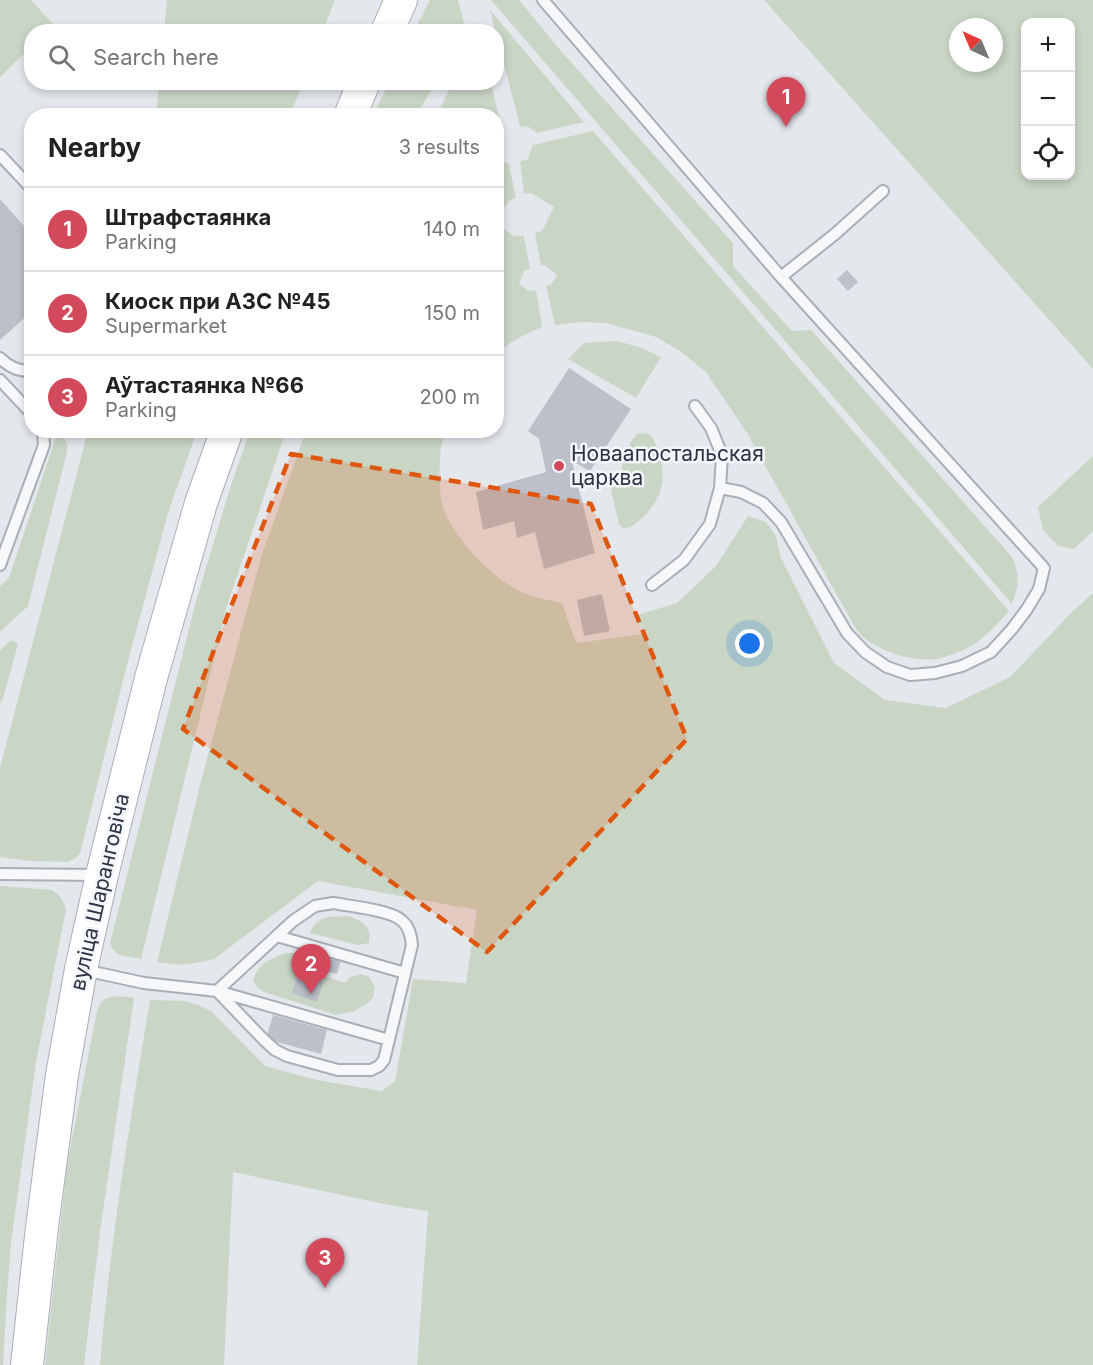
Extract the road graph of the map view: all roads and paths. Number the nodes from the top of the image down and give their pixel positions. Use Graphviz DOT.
graph roads {
  1 [pos="400,0"];
  2 [pos="543,0"];
  3 [pos="390,24"];
  4 [pos="361,90"];
  5 [pos="353,108"];
  6 [pos="0,155"];
  7 [pos="24,180"];
  8 [pos="883,191"];
  9 [pos="781,277"];
  10 [pos="0,358"];
  11 [pos="24,372"];
  12 [pos="0,380"];
  13 [pos="24,406"];
  14 [pos="695,406"];
  15 [pos="44,438"];
  16 [pos="223,438"];
  17 [pos="720,488"];
  18 [pos="0,565"];
  19 [pos="652,585"];
  20 [pos="0,874"];
  21 [pos="102,875"];
  22 [pos="277,936"];
  23 [pos="81,969"];
  24 [pos="405,973"];
  25 [pos="217,991"];
  26 [pos="389,1040"];
  27 [pos="27,1365"];
  1 -- 3 [label="main road"];
  2 -- 9 [label="lane"];
  4 -- 5 [label="main road"];
  6 -- 7 [label="lane"];
  8 -- 9 [label="lane"];
  9 -- 17 [label="lane"];
  10 -- 11 [label="lane"];
  12 -- 13 [label="lane"];
  14 -- 17 [label="lane"];
  15 -- 18 [label="lane"];
  16 -- 21 [label="main road, вуліца Шаранговіча"];
  17 -- 19 [label="lane"];
  20 -- 21 [label="lane"];
  21 -- 23 [label="main road, вуліца Шаранговіча"];
  22 -- 24 [label="lane"];
  22 -- 24 [label="lane"];
  22 -- 25 [label="lane"];
  23 -- 25 [label="lane"];
  23 -- 27 [label="main road, вуліца Шаранговіча"];
  24 -- 26 [label="lane"];
  25 -- 26 [label="lane"];
  25 -- 26 [label="lane"];
}
